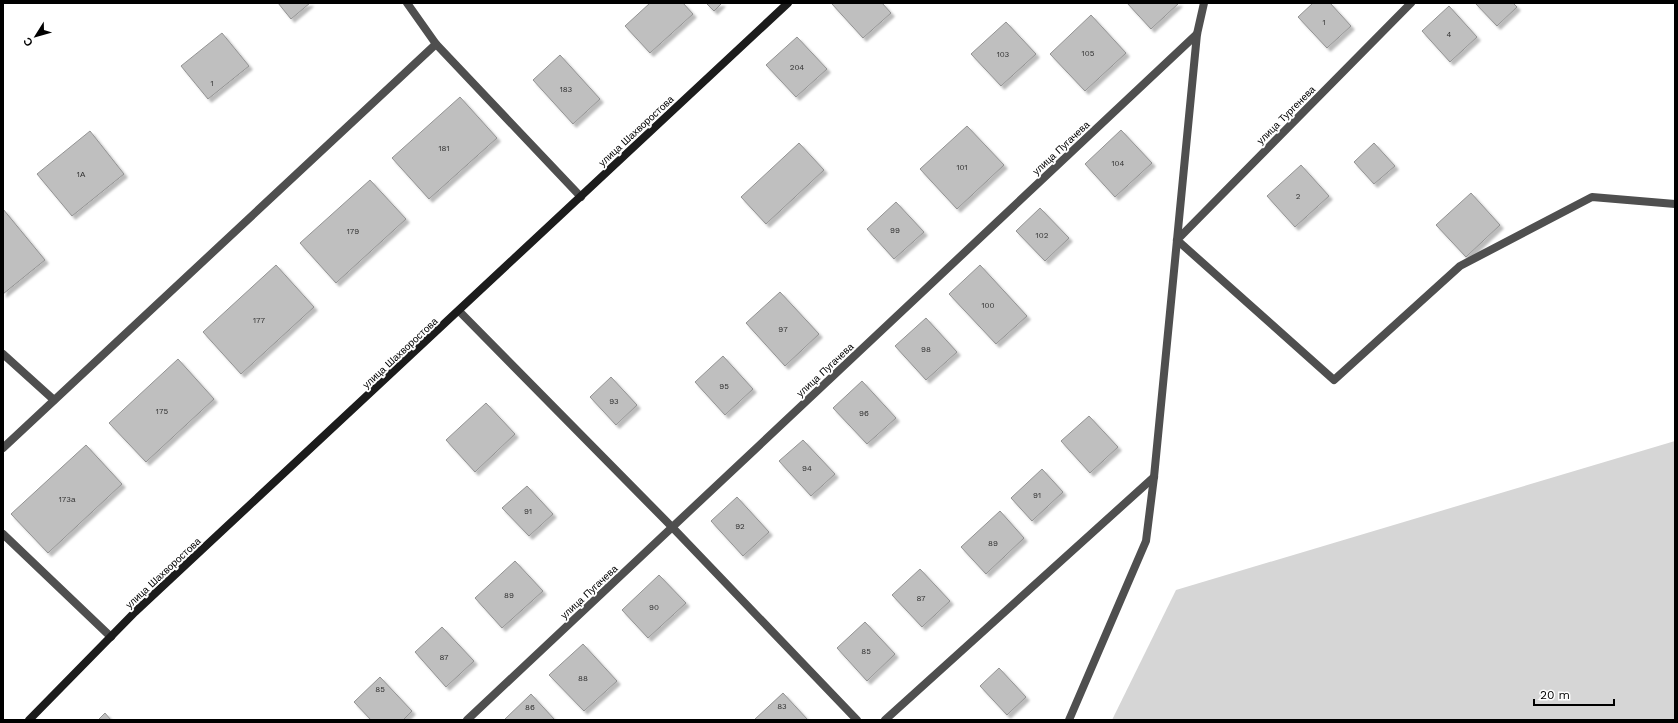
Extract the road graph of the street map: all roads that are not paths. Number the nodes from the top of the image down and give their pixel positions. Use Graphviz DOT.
graph roads {
  1 [pos="408,3"];
  2 [pos="788,3"];
  3 [pos="1204,3"];
  4 [pos="1411,3"];
  5 [pos="1197,34"];
  6 [pos="436,44"];
  7 [pos="581,197"];
  8 [pos="1675,204"];
  9 [pos="1177,240"];
  10 [pos="459,311"];
  11 [pos="3,354"];
  12 [pos="54,400"];
  13 [pos="3,448"];
  14 [pos="1154,477"];
  15 [pos="672,527"];
  16 [pos="3,534"];
  17 [pos="111,637"];
  18 [pos="29,720"];
  19 [pos="467,720"];
  20 [pos="857,720"];
  21 [pos="885,720"];
  22 [pos="1069,720"];
  1 -- 6 [label="street"];
  2 -- 7 [label="street, улица Шахворостова"];
  3 -- 5 [label="street"];
  4 -- 9 [label="street, улица Тургенева"];
  5 -- 9 [label="street"];
  5 -- 15 [label="street, улица Пугачева"];
  6 -- 7 [label="street"];
  6 -- 12 [label="street"];
  7 -- 10 [label="street, улица Шахворостова"];
  8 -- 9 [label="street"];
  9 -- 14 [label="street"];
  10 -- 15 [label="street"];
  10 -- 17 [label="street, улица Шахворостова"];
  11 -- 12 [label="street"];
  12 -- 13 [label="street"];
  14 -- 21 [label="street"];
  14 -- 22 [label="street"];
  15 -- 19 [label="street, улица Пугачева"];
  15 -- 20 [label="street"];
  16 -- 17 [label="street"];
  17 -- 18 [label="street, улица Шахворостова"];
}
